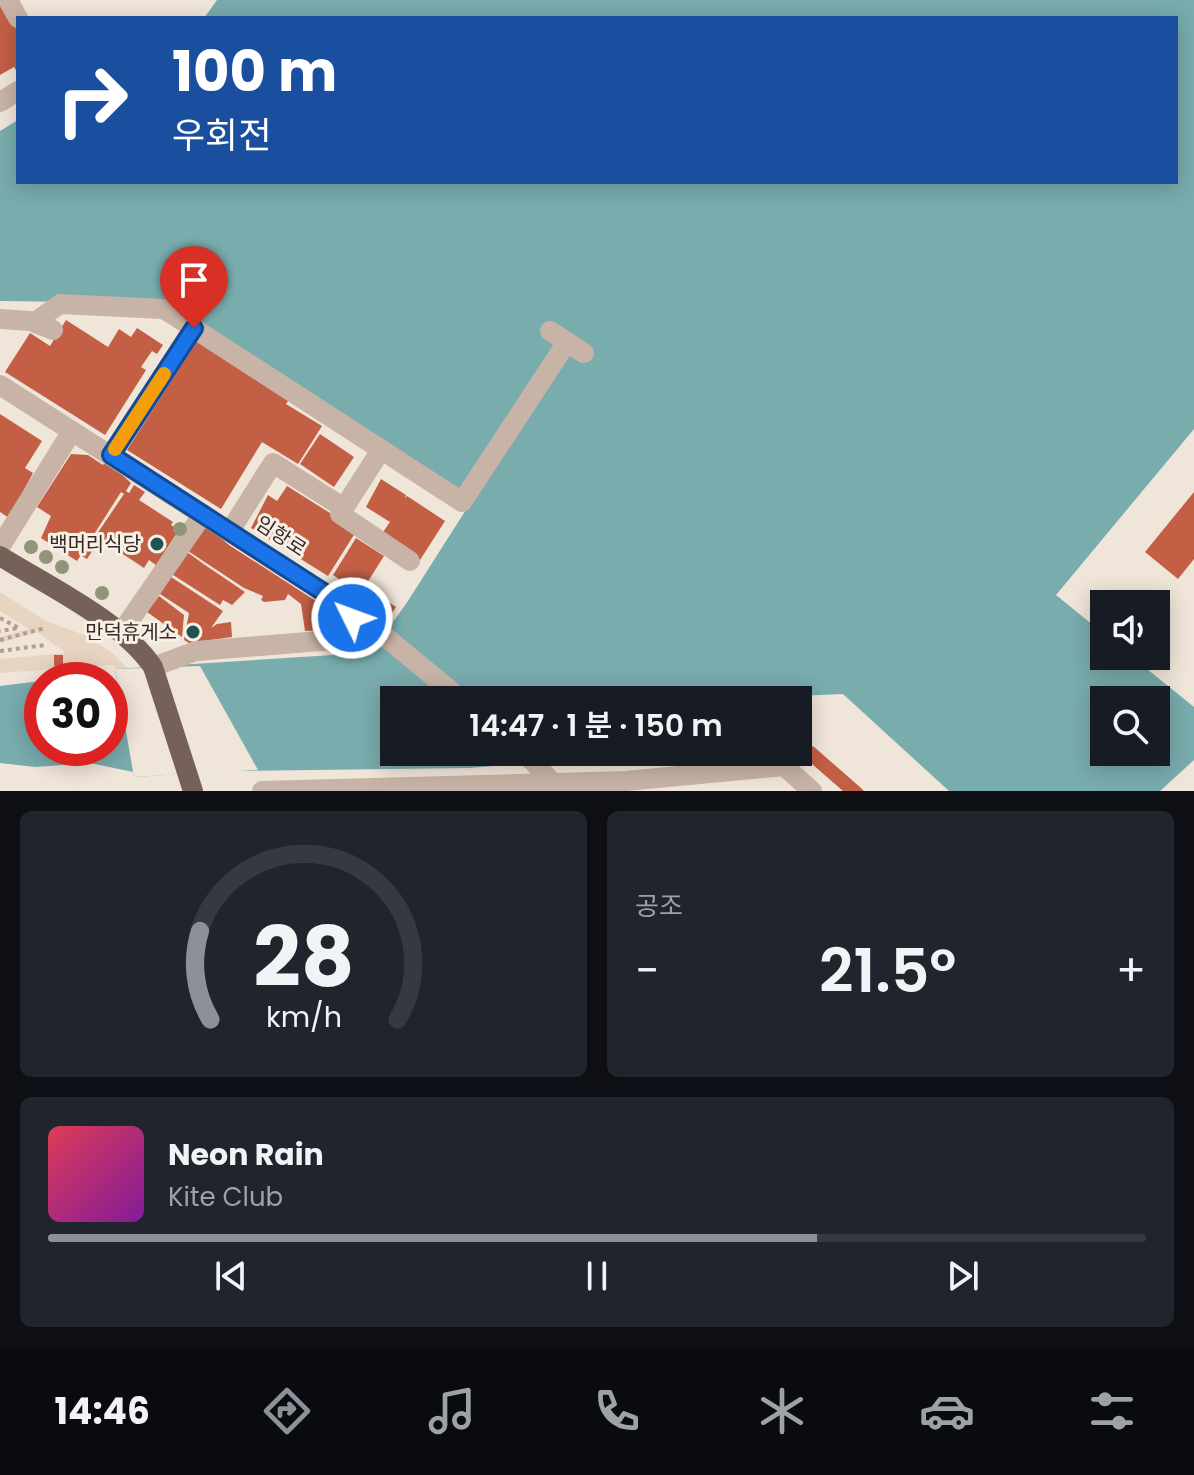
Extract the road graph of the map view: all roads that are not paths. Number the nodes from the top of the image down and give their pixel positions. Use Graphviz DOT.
graph roads {
  1 [pos="0,319"];
  2 [pos="194,328"];
  3 [pos="567,342"];
  4 [pos="0,385"];
  5 [pos="72,431"];
  6 [pos="381,450"];
  7 [pos="111,455"];
  8 [pos="344,508"];
  9 [pos="203,514"];
  10 [pos="230,531"];
  11 [pos="0,547"];
  12 [pos="0,556"];
  13 [pos="410,561"];
  14 [pos="352,618"];
  15 [pos="121,633"];
  16 [pos="153,667"];
  17 [pos="445,686"];
  18 [pos="538,766"];
  19 [pos="192,782"];
  20 [pos="552,782"];
  21 [pos="626,786"];
  22 [pos="262,791"];
  23 [pos="812,791"];
  1 -- 2 [label="street"];
  2 -- 6 [label="street"];
  2 -- 7 [label="street"];
  3 -- 6 [label="street"];
  4 -- 5 [label="street, 임항로"];
  5 -- 7 [label="street, 임항로"];
  5 -- 11 [label="street"];
  6 -- 8 [label="street"];
  7 -- 9 [label="street, 임항로"];
  8 -- 10 [label="street"];
  8 -- 13 [label="street"];
  9 -- 10 [label="street, 임항로"];
  9 -- 15 [label="street"];
  10 -- 14 [label="street, 임항로"];
  12 -- 15 [label="main road"];
  14 -- 16 [label="street"];
  14 -- 17 [label="street, 임항로"];
  15 -- 16 [label="main road"];
  16 -- 19 [label="main road"];
  18 -- 20 [label="street"];
  20 -- 21 [label="street"];
  20 -- 22 [label="street"];
  21 -- 23 [label="street"];
}
